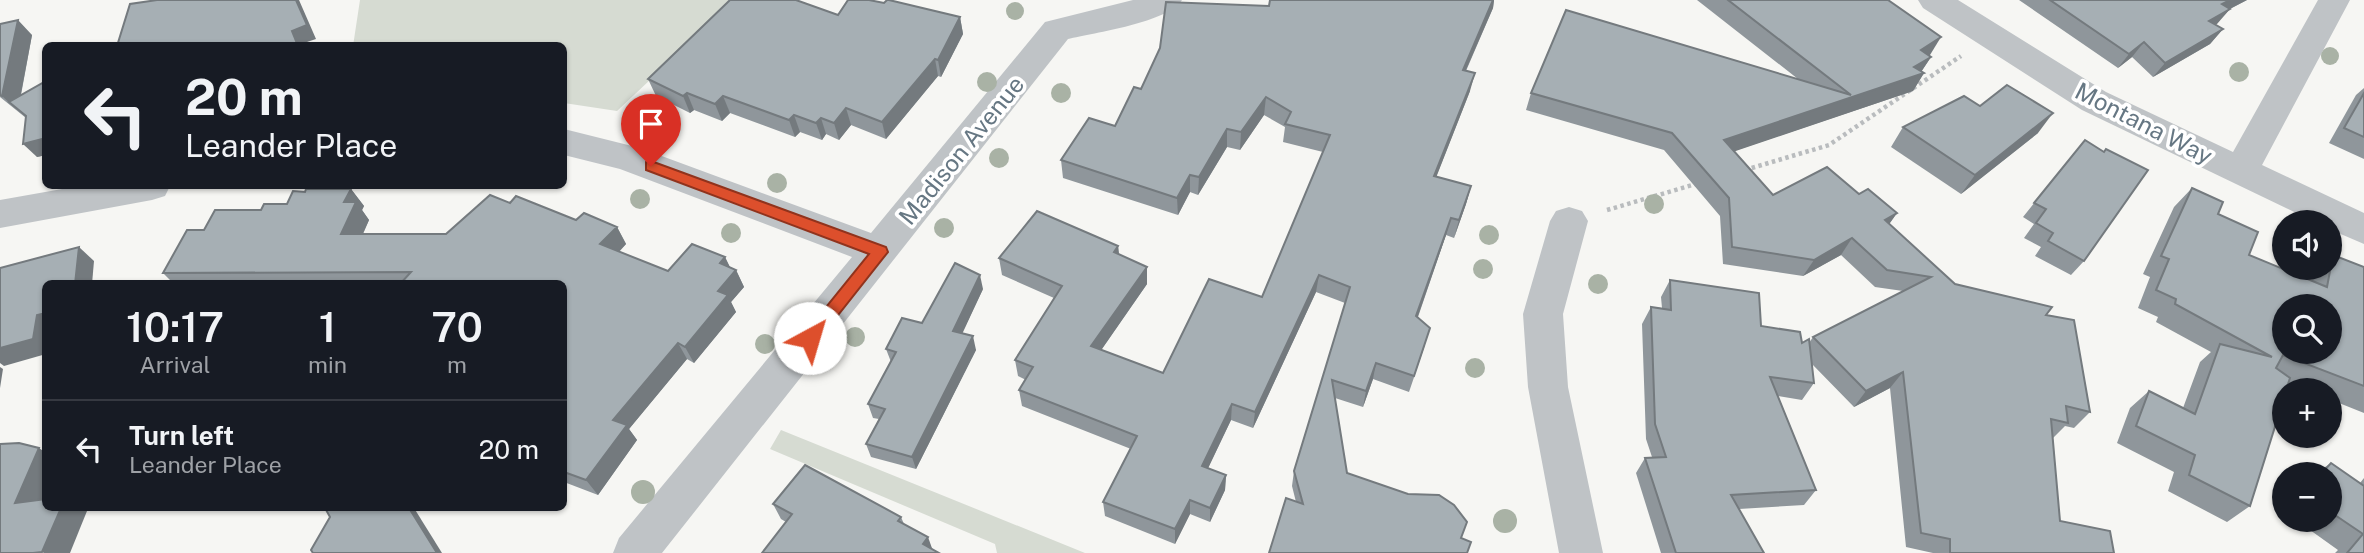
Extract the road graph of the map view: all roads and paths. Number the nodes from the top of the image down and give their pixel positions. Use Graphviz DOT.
graph roads {
  1 [pos="1166,0"];
  2 [pos="1934,0"];
  3 [pos="2334,0"];
  4 [pos="1990,36"];
  5 [pos="567,143"];
  6 [pos="1739,171"];
  7 [pos="2240,172"];
  8 [pos="1701,183"];
  9 [pos="136,189"];
  10 [pos="0,214"];
  11 [pos="1569,221"];
  12 [pos="2364,229"];
  13 [pos="880,252"];
  14 [pos="635,553"];
  15 [pos="1581,553"];
  1 -- 13 [label="street, Madison Avenue"];
  2 -- 4 [label="street, Montana Way"];
  3 -- 7 [label="street"];
  4 -- 6 [label="path"];
  4 -- 7 [label="street, Montana Way"];
  5 -- 13 [label="street"];
  7 -- 12 [label="street, Montana Way"];
  8 -- 11 [label="path"];
  9 -- 10 [label="street"];
  11 -- 15 [label="street"];
  13 -- 14 [label="street, Madison Avenue"];
}
